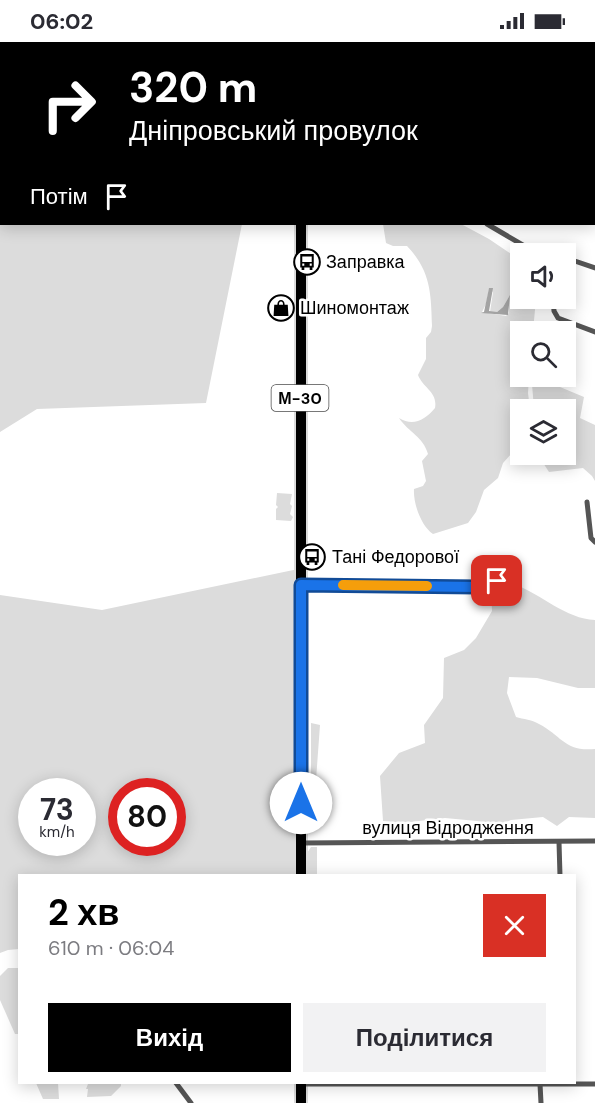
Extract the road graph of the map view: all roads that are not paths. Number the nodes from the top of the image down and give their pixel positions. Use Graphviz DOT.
graph roads {
  1 [pos="301,225"];
  2 [pos="489,225"];
  3 [pos="519,243"];
  4 [pos="576,261"];
  5 [pos="595,268"];
  6 [pos="554,309"];
  7 [pos="595,332"];
  8 [pos="587,502"];
  9 [pos="595,542"];
  10 [pos="497,581"];
  11 [pos="301,585"];
  12 [pos="595,841"];
  13 [pos="559,842"];
  14 [pos="301,843"];
  15 [pos="301,874"];
  16 [pos="560,874"];
  17 [pos="576,1083"];
  18 [pos="177,1084"];
  19 [pos="301,1084"];
  20 [pos="540,1084"];
  21 [pos="595,1084"];
  22 [pos="191,1103"];
  23 [pos="301,1103"];
  24 [pos="541,1103"];
  1 -- 11 [label="highway, М-30"];
  2 -- 3 [label="street"];
  4 -- 5 [label="street"];
  6 -- 7 [label="street"];
  8 -- 9 [label="street"];
  10 -- 11 [label="street"];
  11 -- 14 [label="highway, М-30"];
  12 -- 13 [label="street, вулиця Відродження"];
  13 -- 14 [label="street, вулиця Відродження"];
  13 -- 16 [label="street"];
  14 -- 15 [label="highway, М-30"];
  17 -- 21 [label="street"];
  18 -- 22 [label="street"];
  19 -- 20 [label="street"];
  19 -- 23 [label="highway"];
  20 -- 24 [label="street"];
}
